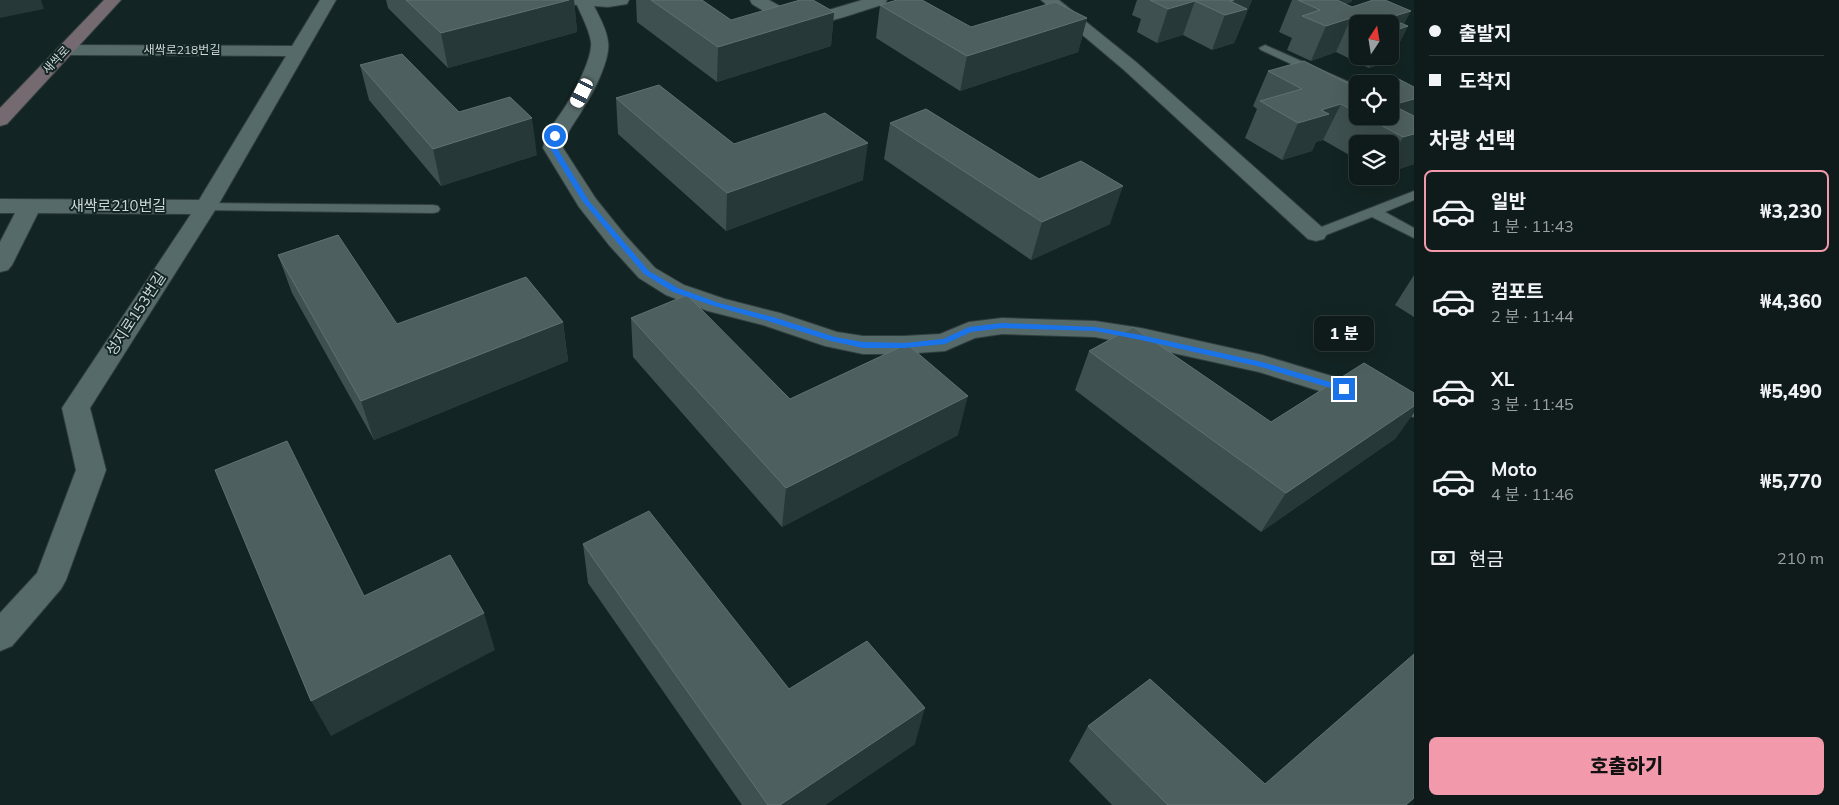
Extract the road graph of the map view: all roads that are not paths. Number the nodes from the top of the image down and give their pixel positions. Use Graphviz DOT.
graph roads {
  1 [pos="113,0"];
  2 [pos="328,0"];
  3 [pos="621,0"];
  4 [pos="758,0"];
  5 [pos="879,0"];
  6 [pos="1049,0"];
  7 [pos="575,1"];
  8 [pos="1265,48"];
  9 [pos="66,50"];
  10 [pos="298,51"];
  11 [pos="1349,86"];
  12 [pos="0,120"];
  13 [pos="1414,195"];
  14 [pos="0,206"];
  15 [pos="30,206"];
  16 [pos="206,207"];
  17 [pos="433,209"];
  18 [pos="1373,211"];
  19 [pos="1316,234"];
  20 [pos="1414,234"];
  21 [pos="0,265"];
  22 [pos="1414,407"];
  23 [pos="0,636"];
  1 -- 9 [label="main road, 새싹로"];
  2 -- 10 [label="street, 성지로153번길"];
  3 -- 7 [label="street"];
  4 -- 5 [label="street"];
  6 -- 19 [label="street"];
  7 -- 22 [label="street"];
  8 -- 11 [label="lane"];
  9 -- 10 [label="street, 새싹로218번길"];
  9 -- 12 [label="main road, 새싹로"];
  10 -- 16 [label="street, 성지로153번길"];
  13 -- 18 [label="lane"];
  14 -- 15 [label="street, 새싹로210번길"];
  15 -- 16 [label="street, 새싹로210번길"];
  15 -- 21 [label="street"];
  16 -- 17 [label="lane"];
  16 -- 23 [label="street, 성지로153번길"];
  18 -- 19 [label="lane"];
  18 -- 20 [label="lane"];
}
